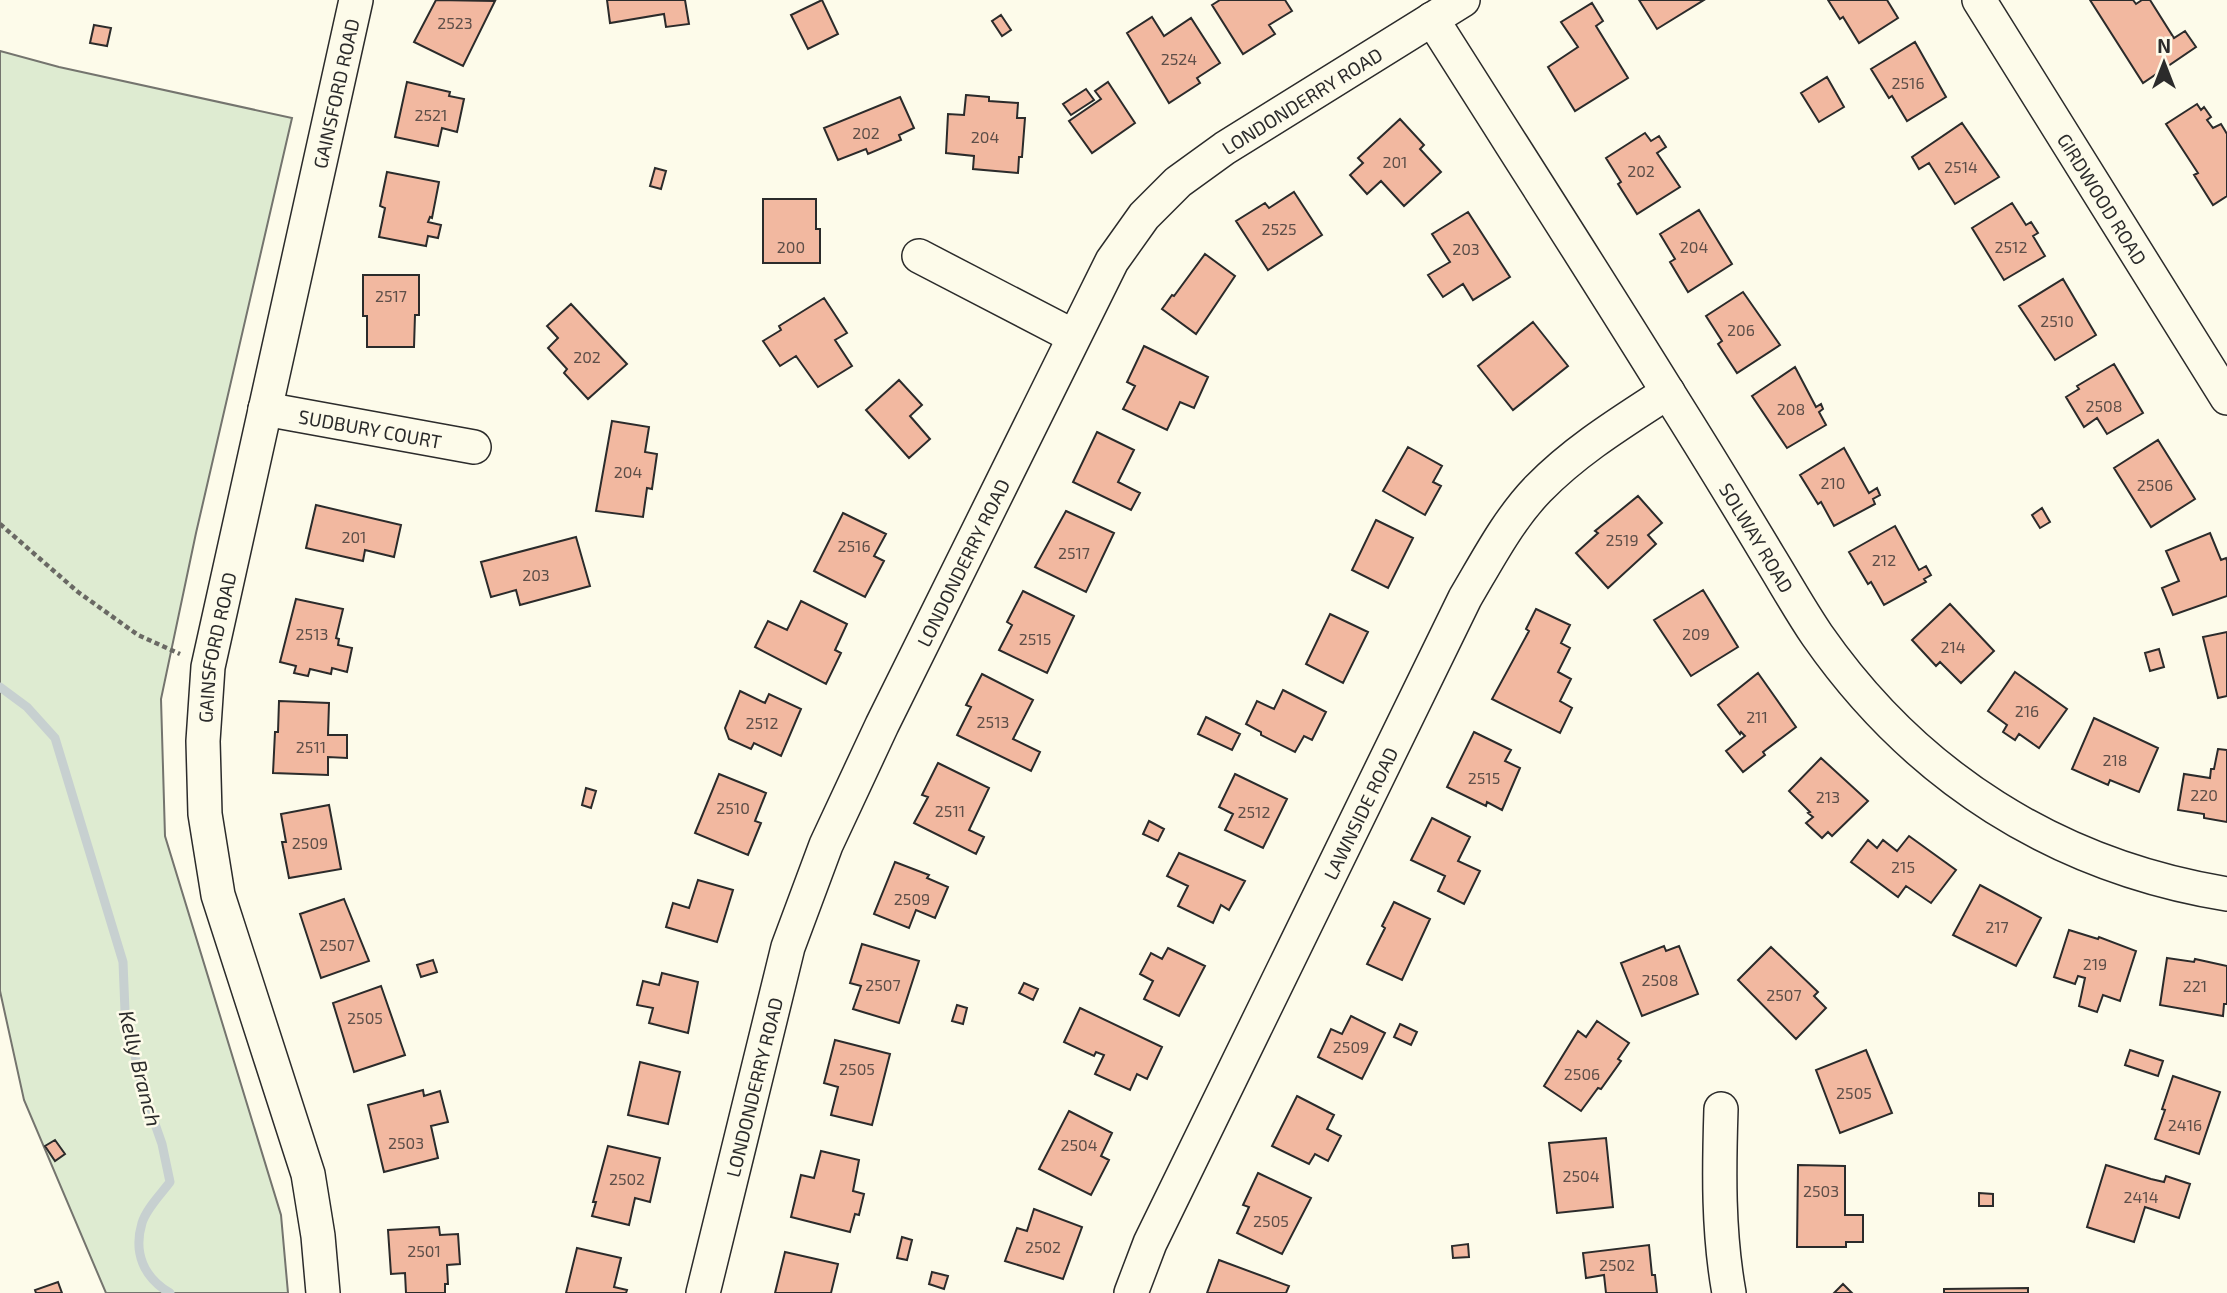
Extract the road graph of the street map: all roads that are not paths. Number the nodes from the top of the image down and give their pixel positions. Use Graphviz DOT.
graph roads {
  1 [pos="356,0"];
  2 [pos="1463,0"];
  3 [pos="1979,0"];
  4 [pos="1432,19"];
  5 [pos="919,256"];
  6 [pos="1073,336"];
  7 [pos="1668,392"];
  8 [pos="2227,398"];
  9 [pos="265,409"];
  10 [pos="474,447"];
  11 [pos="2227,894"];
  12 [pos="1721,1109"];
  13 [pos="323,1293"];
  14 [pos="703,1293"];
  15 [pos="1131,1293"];
  16 [pos="1729,1293"];
  1 -- 9 [label="street, GAINSFORD ROAD"];
  2 -- 4 [label="street, LONDONDERRY ROAD"];
  3 -- 8 [label="street, GIRDWOOD ROAD"];
  4 -- 6 [label="street, LONDONDERRY ROAD"];
  4 -- 7 [label="street, SOLWAY ROAD"];
  5 -- 6 [label="street"];
  6 -- 14 [label="street, LONDONDERRY ROAD"];
  7 -- 11 [label="street, SOLWAY ROAD"];
  7 -- 15 [label="street, LAWNSIDE ROAD"];
  9 -- 10 [label="street, SUDBURY COURT"];
  9 -- 13 [label="street, GAINSFORD ROAD"];
  12 -- 16 [label="street"];
}
